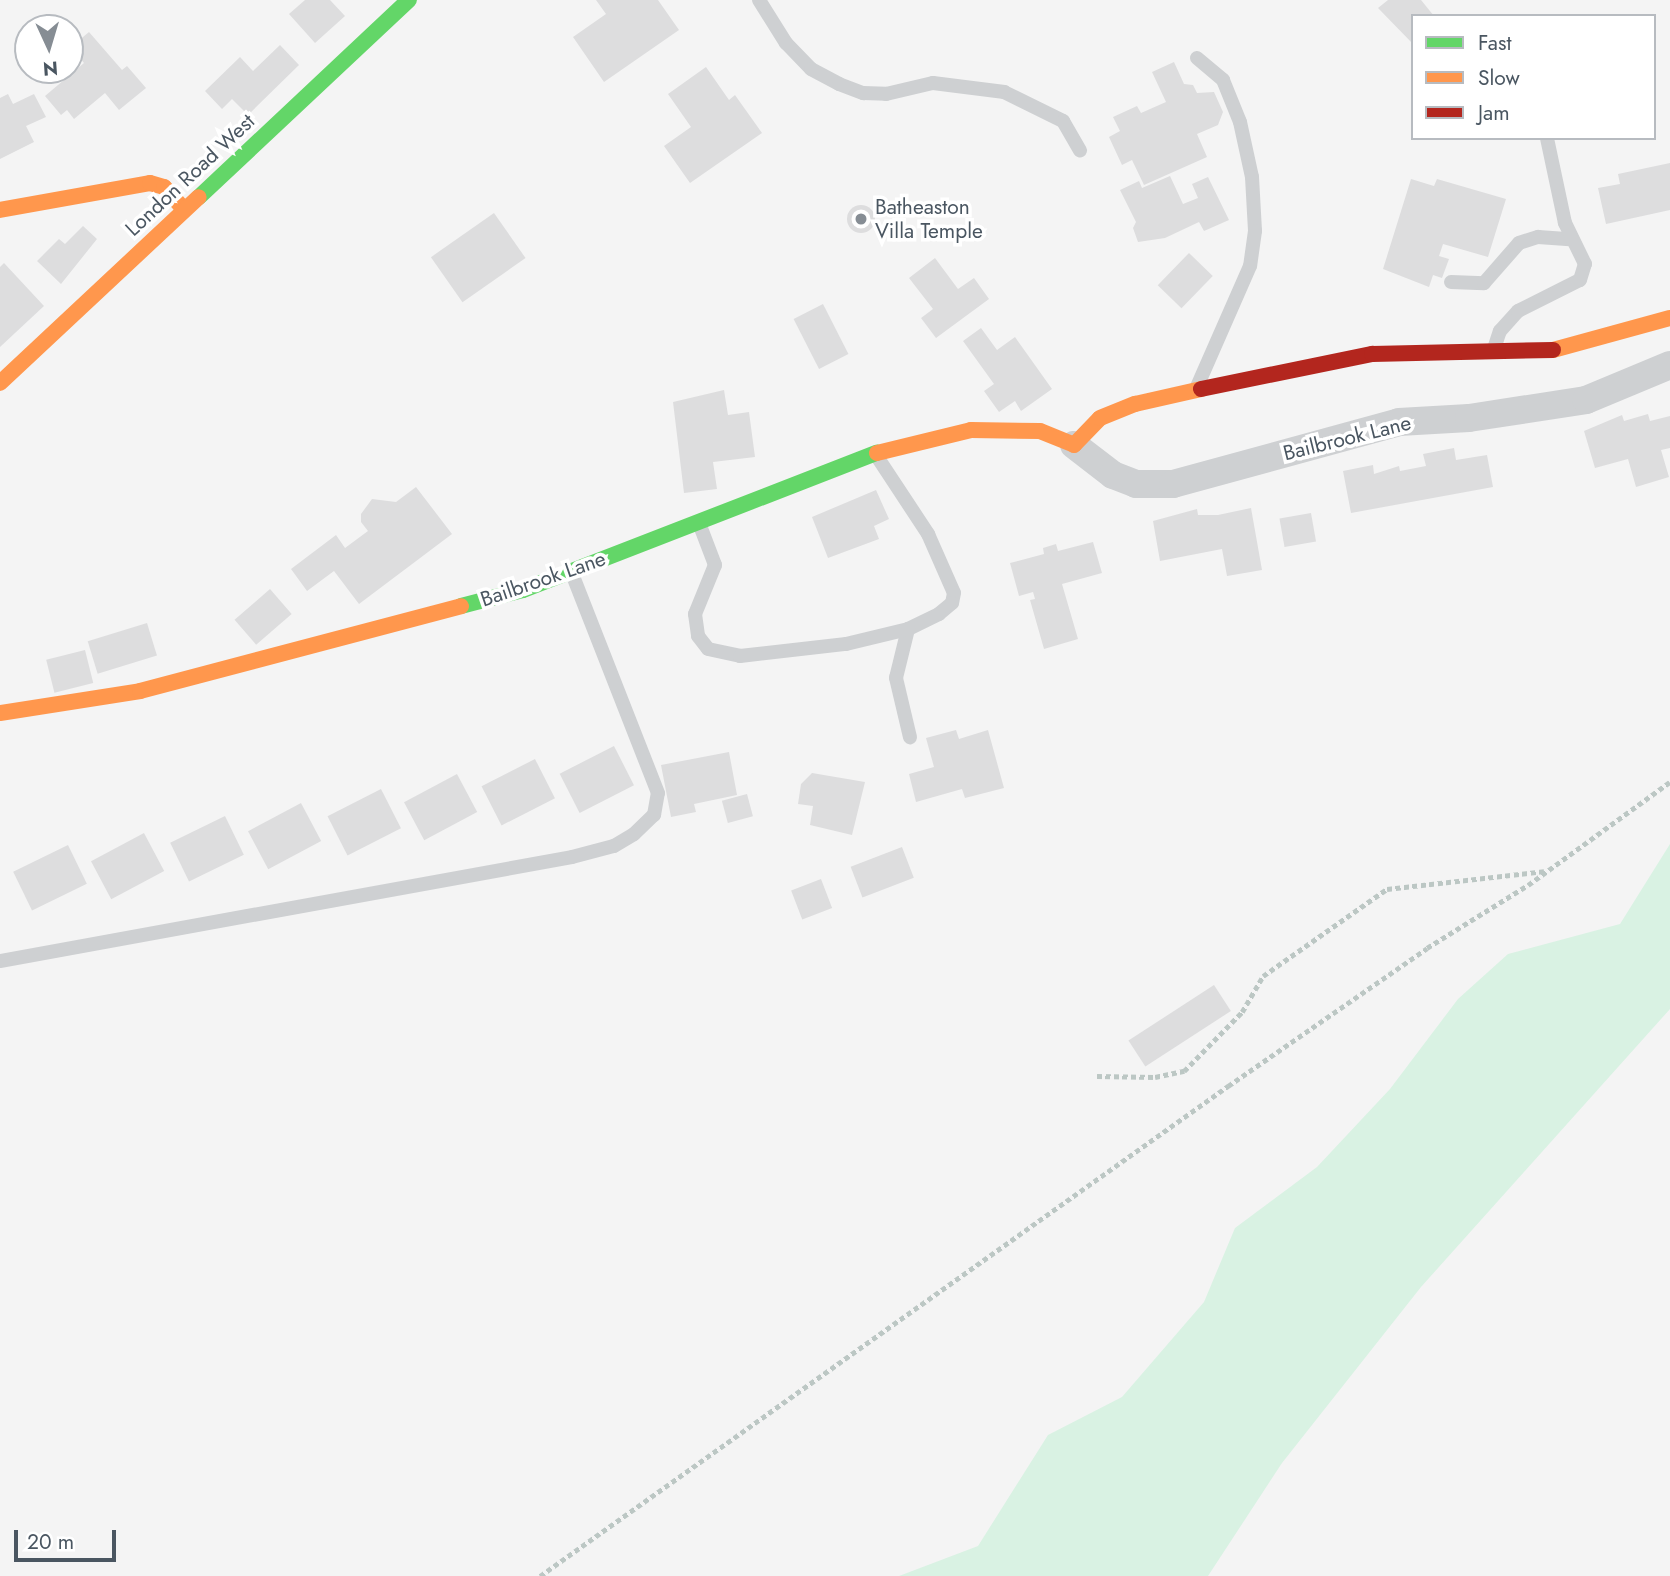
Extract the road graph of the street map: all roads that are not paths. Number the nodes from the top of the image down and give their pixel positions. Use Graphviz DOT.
graph roads {
  1 [pos="409,0"];
  2 [pos="759,0"];
  3 [pos="1197,58"];
  4 [pos="1547,140"];
  5 [pos="1080,150"];
  6 [pos="184,209"];
  7 [pos="0,210"];
  8 [pos="1570,239"];
  9 [pos="1451,282"];
  10 [pos="1670,318"];
  11 [pos="1493,353"];
  12 [pos="1670,365"];
  13 [pos="0,383"];
  14 [pos="1195,391"];
  15 [pos="1074,444"];
  16 [pos="875,454"];
  17 [pos="699,523"];
  18 [pos="572,571"];
  19 [pos="908,629"];
  20 [pos="0,712"];
  21 [pos="910,737"];
  22 [pos="0,961"];
  1 -- 6 [label="street, London Road West"];
  2 -- 5 [label="lane"];
  3 -- 14 [label="lane"];
  4 -- 8 [label="lane"];
  6 -- 7 [label="street"];
  6 -- 13 [label="street, London Road West"];
  8 -- 9 [label="lane"];
  8 -- 11 [label="lane"];
  10 -- 11 [label="street"];
  11 -- 14 [label="street"];
  12 -- 15 [label="street, Bailbrook Lane"];
  14 -- 15 [label="street"];
  15 -- 16 [label="street, Bailbrook Lane"];
  16 -- 17 [label="street, Bailbrook Lane"];
  16 -- 19 [label="lane"];
  17 -- 18 [label="street, Bailbrook Lane"];
  17 -- 19 [label="lane"];
  18 -- 20 [label="street, Bailbrook Lane"];
  18 -- 22 [label="lane"];
  19 -- 21 [label="lane"];
}
